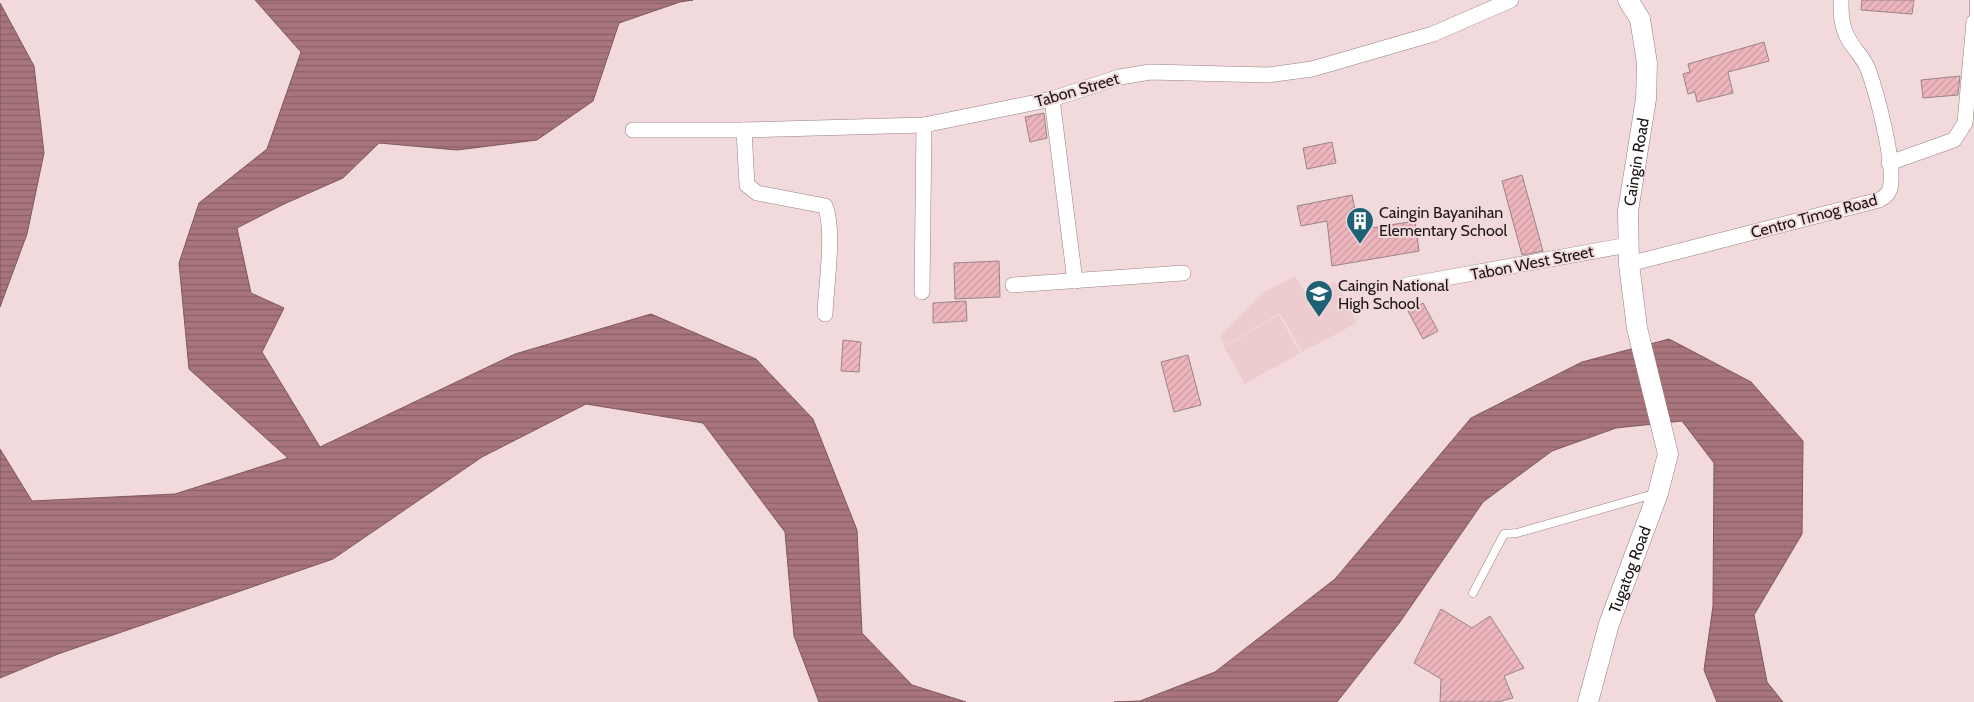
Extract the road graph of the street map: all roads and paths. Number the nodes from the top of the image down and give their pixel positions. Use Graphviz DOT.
graph roads {
  1 [pos="1511,0"];
  2 [pos="1628,0"];
  3 [pos="1840,0"];
  4 [pos="1974,0"];
  5 [pos="1974,22"];
  6 [pos="1052,100"];
  7 [pos="924,125"];
  8 [pos="633,130"];
  9 [pos="744,130"];
  10 [pos="1889,163"];
  11 [pos="1629,254"];
  12 [pos="1183,273"];
  13 [pos="1075,281"];
  14 [pos="1407,285"];
  15 [pos="1013,286"];
  16 [pos="922,292"];
  17 [pos="825,314"];
  18 [pos="1666,439"];
  19 [pos="1658,493"];
  20 [pos="1473,593"];
  21 [pos="1588,702"];
  1 -- 6 [label="street, Tabon Street"];
  2 -- 11 [label="street, Caingin Road"];
  3 -- 10 [label="street, Centro Timog Road"];
  4 -- 5 [label="lane"];
  5 -- 10 [label="street"];
  6 -- 7 [label="street, Tabon Street"];
  6 -- 13 [label="street"];
  7 -- 9 [label="street, Tabon Street"];
  7 -- 16 [label="street"];
  8 -- 9 [label="street, Tabon Street"];
  9 -- 17 [label="street"];
  10 -- 11 [label="street, Centro Timog Road"];
  11 -- 14 [label="street, Tabon West Street"];
  11 -- 18 [label="street, Caingin Road"];
  12 -- 13 [label="street"];
  13 -- 15 [label="street"];
  18 -- 19 [label="street, Tugatog Road"];
  19 -- 20 [label="lane"];
  19 -- 21 [label="street, Tugatog Road"];
}
